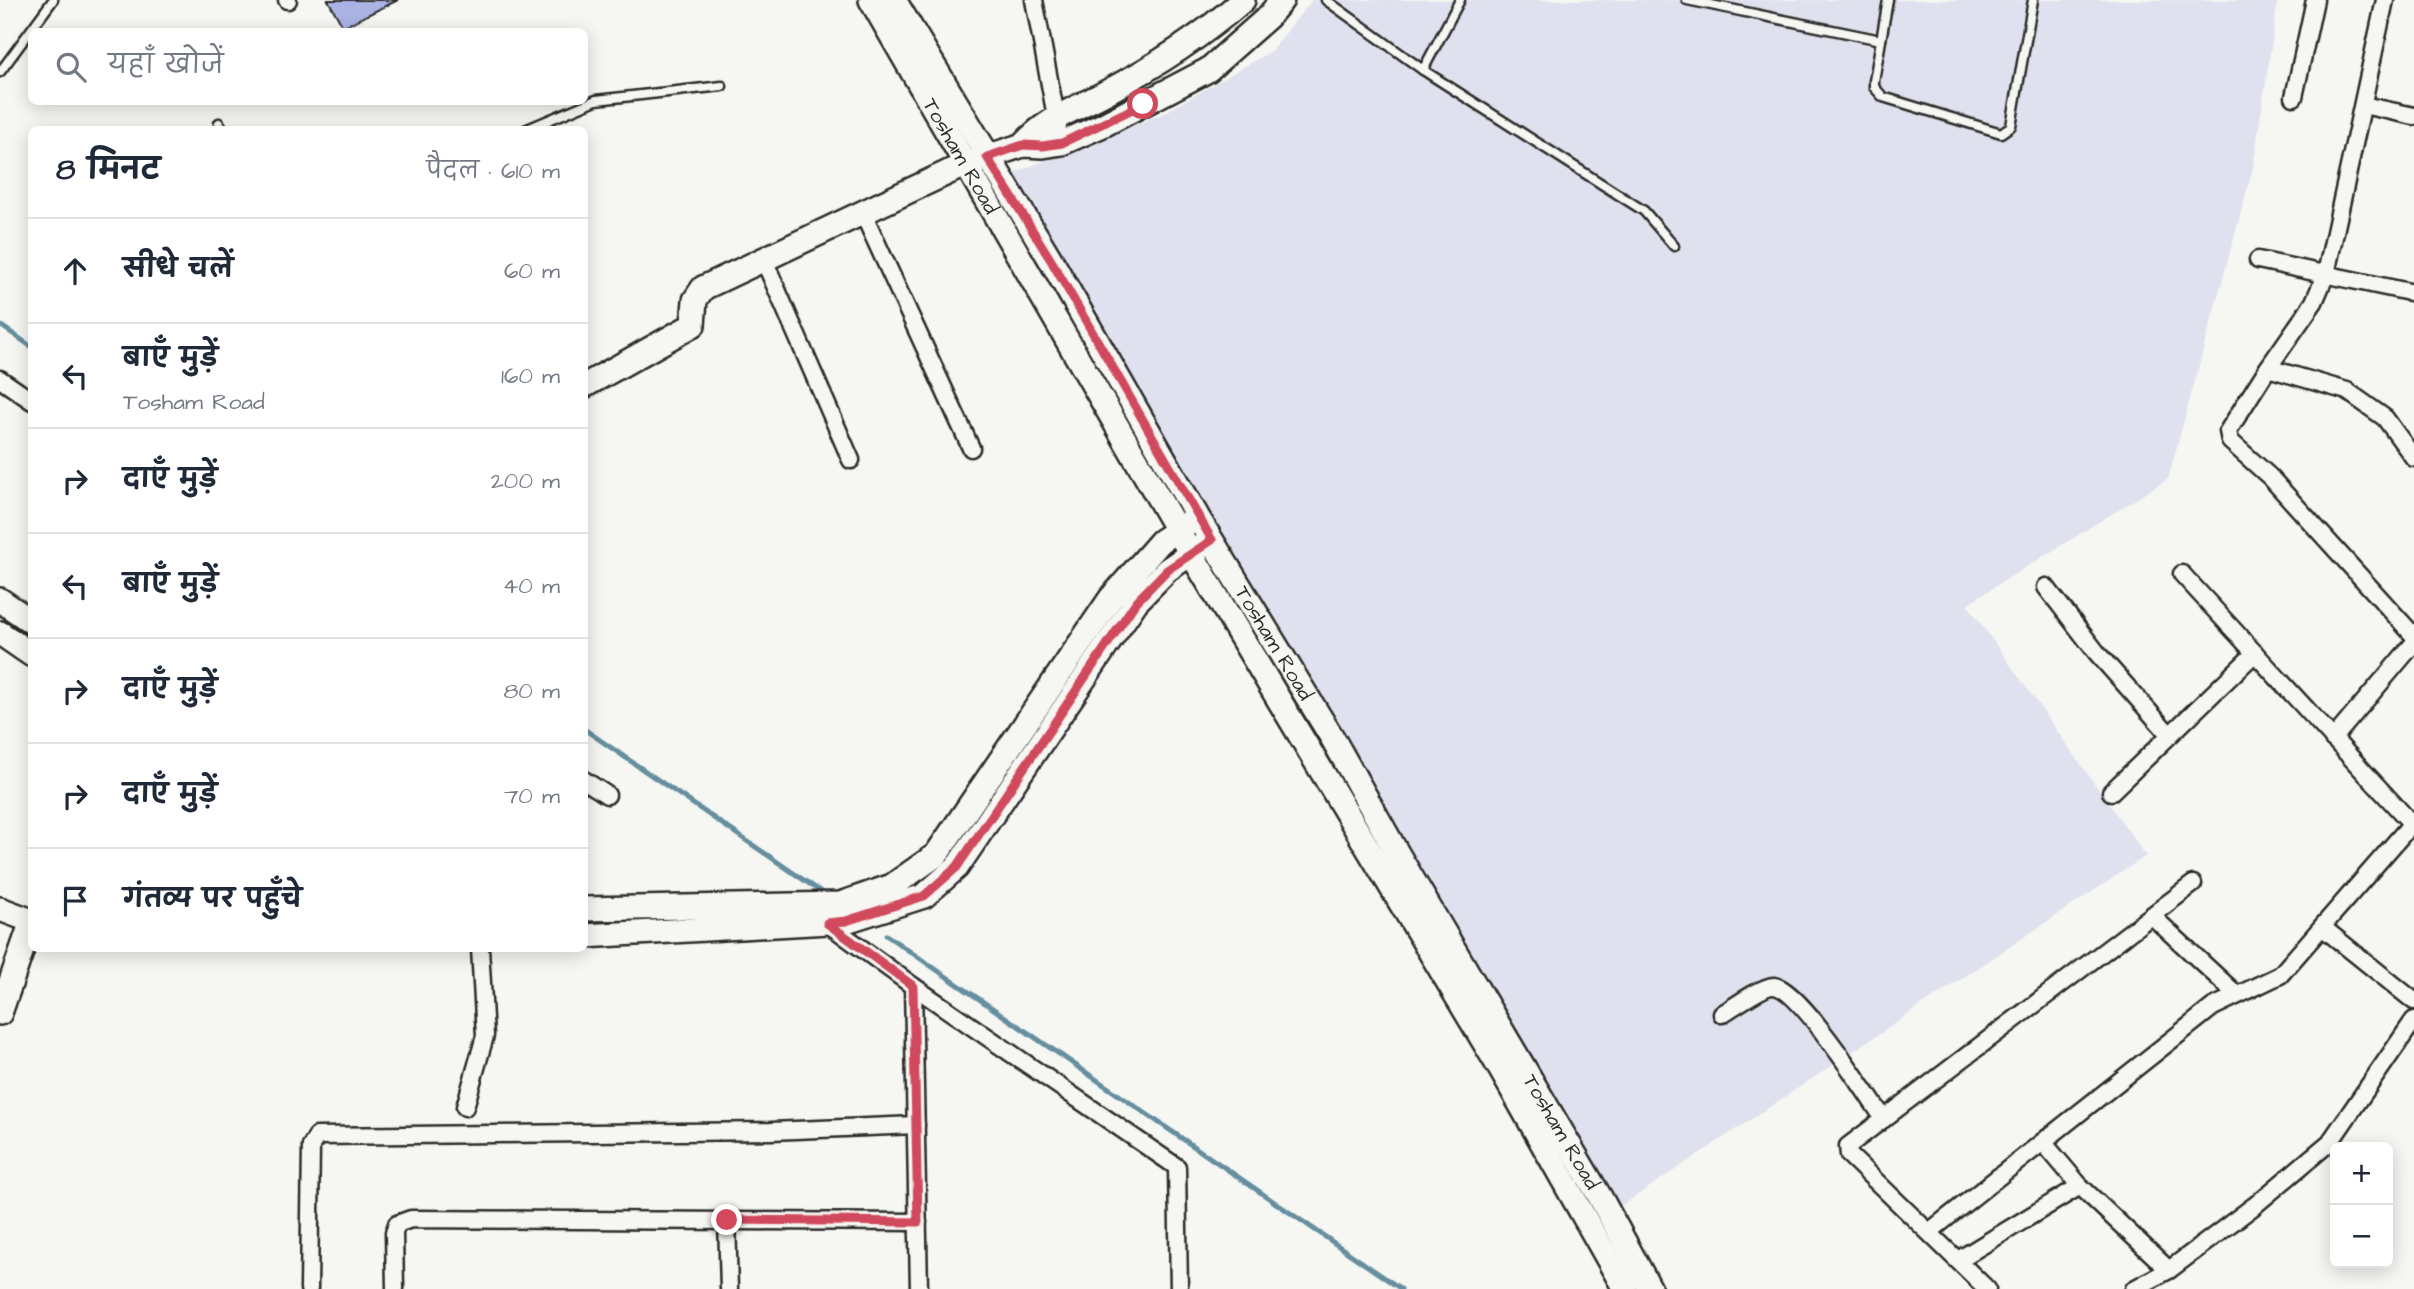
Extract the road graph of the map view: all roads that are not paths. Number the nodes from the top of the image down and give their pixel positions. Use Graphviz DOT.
graph roads {
  1 [pos="52,0"];
  2 [pos="871,0"];
  3 [pos="894,0"];
  4 [pos="1034,0"];
  5 [pos="1243,0"];
  6 [pos="1282,0"];
  7 [pos="1326,0"];
  8 [pos="1460,0"];
  9 [pos="1687,0"];
  10 [pos="1888,0"];
  11 [pos="2032,0"];
  12 [pos="2315,0"];
  13 [pos="2385,0"];
  14 [pos="32,28"];
  15 [pos="28,33"];
  16 [pos="1881,40"];
  17 [pos="1423,70"];
  18 [pos="0,72"];
  19 [pos="1130,78"];
  20 [pos="722,86"];
  21 [pos="2294,97"];
  22 [pos="588,103"];
  23 [pos="1143,104"];
  24 [pos="584,105"];
  25 [pos="2362,105"];
  26 [pos="2414,116"];
  27 [pos="1056,117"];
  28 [pos="534,126"];
  29 [pos="1062,143"];
  30 [pos="1023,145"];
  31 [pos="977,161"];
  32 [pos="862,211"];
  33 [pos="1674,246"];
  34 [pos="764,260"];
  35 [pos="2258,260"];
  36 [pos="2326,274"];
  37 [pos="2414,293"];
  38 [pos="2268,368"];
  39 [pos="0,379"];
  40 [pos="588,384"];
  41 [pos="28,398"];
  42 [pos="971,448"];
  43 [pos="2413,450"];
  44 [pos="851,460"];
  45 [pos="1198,518"];
  46 [pos="1177,530"];
  47 [pos="1202,546"];
  48 [pos="2182,574"];
  49 [pos="2046,587"];
  50 [pos="0,600"];
  51 [pos="28,619"];
  52 [pos="0,633"];
  53 [pos="2414,636"];
  54 [pos="2414,643"];
  55 [pos="28,652"];
  56 [pos="2255,653"];
  57 [pos="2169,734"];
  58 [pos="2333,739"];
  59 [pos="588,783"];
  60 [pos="2111,792"];
  61 [pos="607,795"];
  62 [pos="2411,831"];
  63 [pos="2193,884"];
  64 [pos="801,905"];
  65 [pos="0,909"];
  66 [pos="588,909"];
  67 [pos="2152,916"];
  68 [pos="28,920"];
  69 [pos="827,923"];
  70 [pos="2322,927"];
  71 [pos="28,932"];
  72 [pos="588,936"];
  73 [pos="480,952"];
  74 [pos="913,986"];
  75 [pos="2237,995"];
  76 [pos="2414,1000"];
  77 [pos="0,1013"];
  78 [pos="1722,1014"];
  79 [pos="2414,1020"];
  80 [pos="465,1108"];
  81 [pos="1884,1119"];
  82 [pos="916,1125"];
  83 [pos="2043,1142"];
  84 [pos="2080,1186"];
  85 [pos="727,1220"];
  86 [pos="918,1222"];
  87 [pos="1929,1232"];
  88 [pos="1958,1260"];
  89 [pos="2169,1270"];
  90 [pos="309,1289"];
  91 [pos="395,1289"];
  92 [pos="729,1289"];
  93 [pos="919,1289"];
  94 [pos="1179,1289"];
  95 [pos="1625,1289"];
  96 [pos="1650,1289"];
  97 [pos="1987,1289"];
  98 [pos="2134,1289"];
  1 -- 14 [label="lane"];
  2 -- 31 [label="main road, Tosham Road"];
  3 -- 31 [label="main road, Tosham Road"];
  4 -- 27 [label="street"];
  5 -- 19 [label="main road"];
  6 -- 23 [label="main road"];
  7 -- 17 [label="lane"];
  8 -- 17 [label="lane"];
  9 -- 16 [label="lane"];
  10 -- 16 [label="lane"];
  11 -- 16 [label="lane"];
  12 -- 21 [label="street"];
  13 -- 25 [label="street"];
  15 -- 18 [label="lane"];
  17 -- 33 [label="lane"];
  19 -- 23 [label="main road"];
  19 -- 27 [label="main road"];
  20 -- 22 [label="lane"];
  23 -- 29 [label="main road"];
  24 -- 28 [label="lane"];
  25 -- 26 [label="street"];
  25 -- 36 [label="street"];
  27 -- 29 [label="street"];
  27 -- 30 [label="main road"];
  29 -- 30 [label="main road"];
  30 -- 31 [label="main road"];
  31 -- 32 [label="main road"];
  31 -- 45 [label="main road, Tosham Road"];
  31 -- 46 [label="main road, Tosham Road"];
  32 -- 34 [label="main road"];
  32 -- 42 [label="street"];
  34 -- 40 [label="main road"];
  34 -- 44 [label="street"];
  35 -- 36 [label="street"];
  36 -- 37 [label="street"];
  36 -- 38 [label="street"];
  38 -- 43 [label="street"];
  38 -- 53 [label="street"];
  39 -- 41 [label="street"];
  45 -- 46 [label="main road"];
  45 -- 47 [label="main road, Tosham Road"];
  46 -- 47 [label="main road, Tosham Road"];
  46 -- 64 [label="main road"];
  47 -- 69 [label="main road"];
  47 -- 95 [label="main road, Tosham Road"];
  47 -- 96 [label="main road, Tosham Road"];
  48 -- 56 [label="street"];
  49 -- 57 [label="street"];
  50 -- 51 [label="main road"];
  52 -- 55 [label="main road"];
  54 -- 58 [label="street"];
  56 -- 57 [label="street"];
  56 -- 58 [label="street"];
  57 -- 60 [label="street"];
  58 -- 62 [label="street"];
  59 -- 61 [label="street"];
  62 -- 70 [label="street"];
  63 -- 67 [label="street"];
  64 -- 66 [label="main road"];
  64 -- 69 [label="street"];
  65 -- 68 [label="main road"];
  67 -- 75 [label="street"];
  67 -- 81 [label="street"];
  69 -- 72 [label="main road"];
  69 -- 74 [label="street"];
  70 -- 75 [label="street"];
  70 -- 76 [label="street"];
  71 -- 77 [label="main road"];
  73 -- 80 [label="street"];
  74 -- 82 [label="street"];
  74 -- 94 [label="street"];
  75 -- 83 [label="street"];
  78 -- 81 [label="street"];
  79 -- 89 [label="street"];
  81 -- 87 [label="street"];
  82 -- 86 [label="street"];
  82 -- 90 [label="street"];
  83 -- 84 [label="street"];
  83 -- 87 [label="street"];
  84 -- 88 [label="street"];
  84 -- 89 [label="street"];
  85 -- 86 [label="street"];
  85 -- 91 [label="street"];
  85 -- 92 [label="street"];
  86 -- 93 [label="street"];
  87 -- 88 [label="street"];
  88 -- 97 [label="street"];
  89 -- 98 [label="street"];
}
